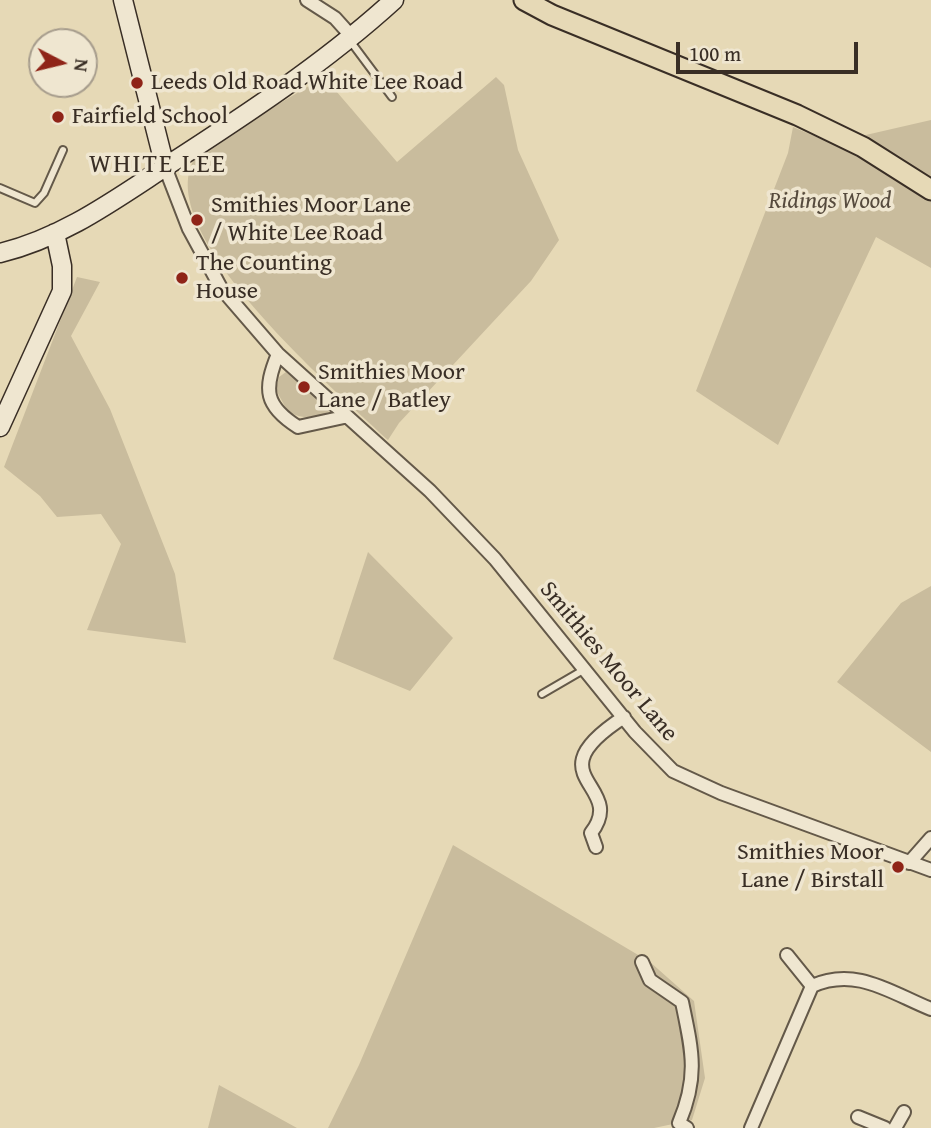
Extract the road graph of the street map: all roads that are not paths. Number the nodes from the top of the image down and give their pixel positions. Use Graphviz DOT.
graph roads {
  1 [pos="123,0"];
  2 [pos="307,0"];
  3 [pos="394,0"];
  4 [pos="524,0"];
  5 [pos="351,39"];
  6 [pos="392,97"];
  7 [pos="63,150"];
  8 [pos="165,167"];
  9 [pos="0,188"];
  10 [pos="931,190"];
  11 [pos="55,233"];
  12 [pos="0,253"];
  13 [pos="278,354"];
  14 [pos="344,417"];
  15 [pos="0,426"];
  16 [pos="585,669"];
  17 [pos="542,694"];
  18 [pos="624,717"];
  19 [pos="931,838"];
  20 [pos="596,847"];
  21 [pos="909,863"];
  22 [pos="931,870"];
  23 [pos="787,955"];
  24 [pos="642,962"];
  25 [pos="812,986"];
  26 [pos="931,1009"];
  27 [pos="904,1112"];
  28 [pos="858,1117"];
  29 [pos="687,1128"];
  30 [pos="751,1128"];
  31 [pos="885,1128"];
  32 [pos="895,1128"];
  1 -- 8 [label="main road"];
  2 -- 5 [label="street"];
  3 -- 5 [label="main road"];
  4 -- 10 [label="main road"];
  5 -- 6 [label="lane"];
  5 -- 8 [label="main road"];
  7 -- 9 [label="lane"];
  8 -- 11 [label="main road"];
  8 -- 13 [label="street, Smithies Moor Lane"];
  11 -- 12 [label="main road"];
  11 -- 15 [label="main road"];
  13 -- 14 [label="street, Smithies Moor Lane"];
  13 -- 14 [label="street"];
  14 -- 16 [label="street, Smithies Moor Lane"];
  16 -- 17 [label="lane"];
  16 -- 18 [label="street, Smithies Moor Lane"];
  18 -- 20 [label="street"];
  18 -- 21 [label="street, Smithies Moor Lane"];
  19 -- 21 [label="street"];
  21 -- 22 [label="street, Smithies Moor Lane"];
  23 -- 25 [label="street"];
  24 -- 29 [label="street"];
  25 -- 26 [label="street"];
  25 -- 30 [label="street"];
  27 -- 32 [label="street"];
  28 -- 31 [label="street"];
}
